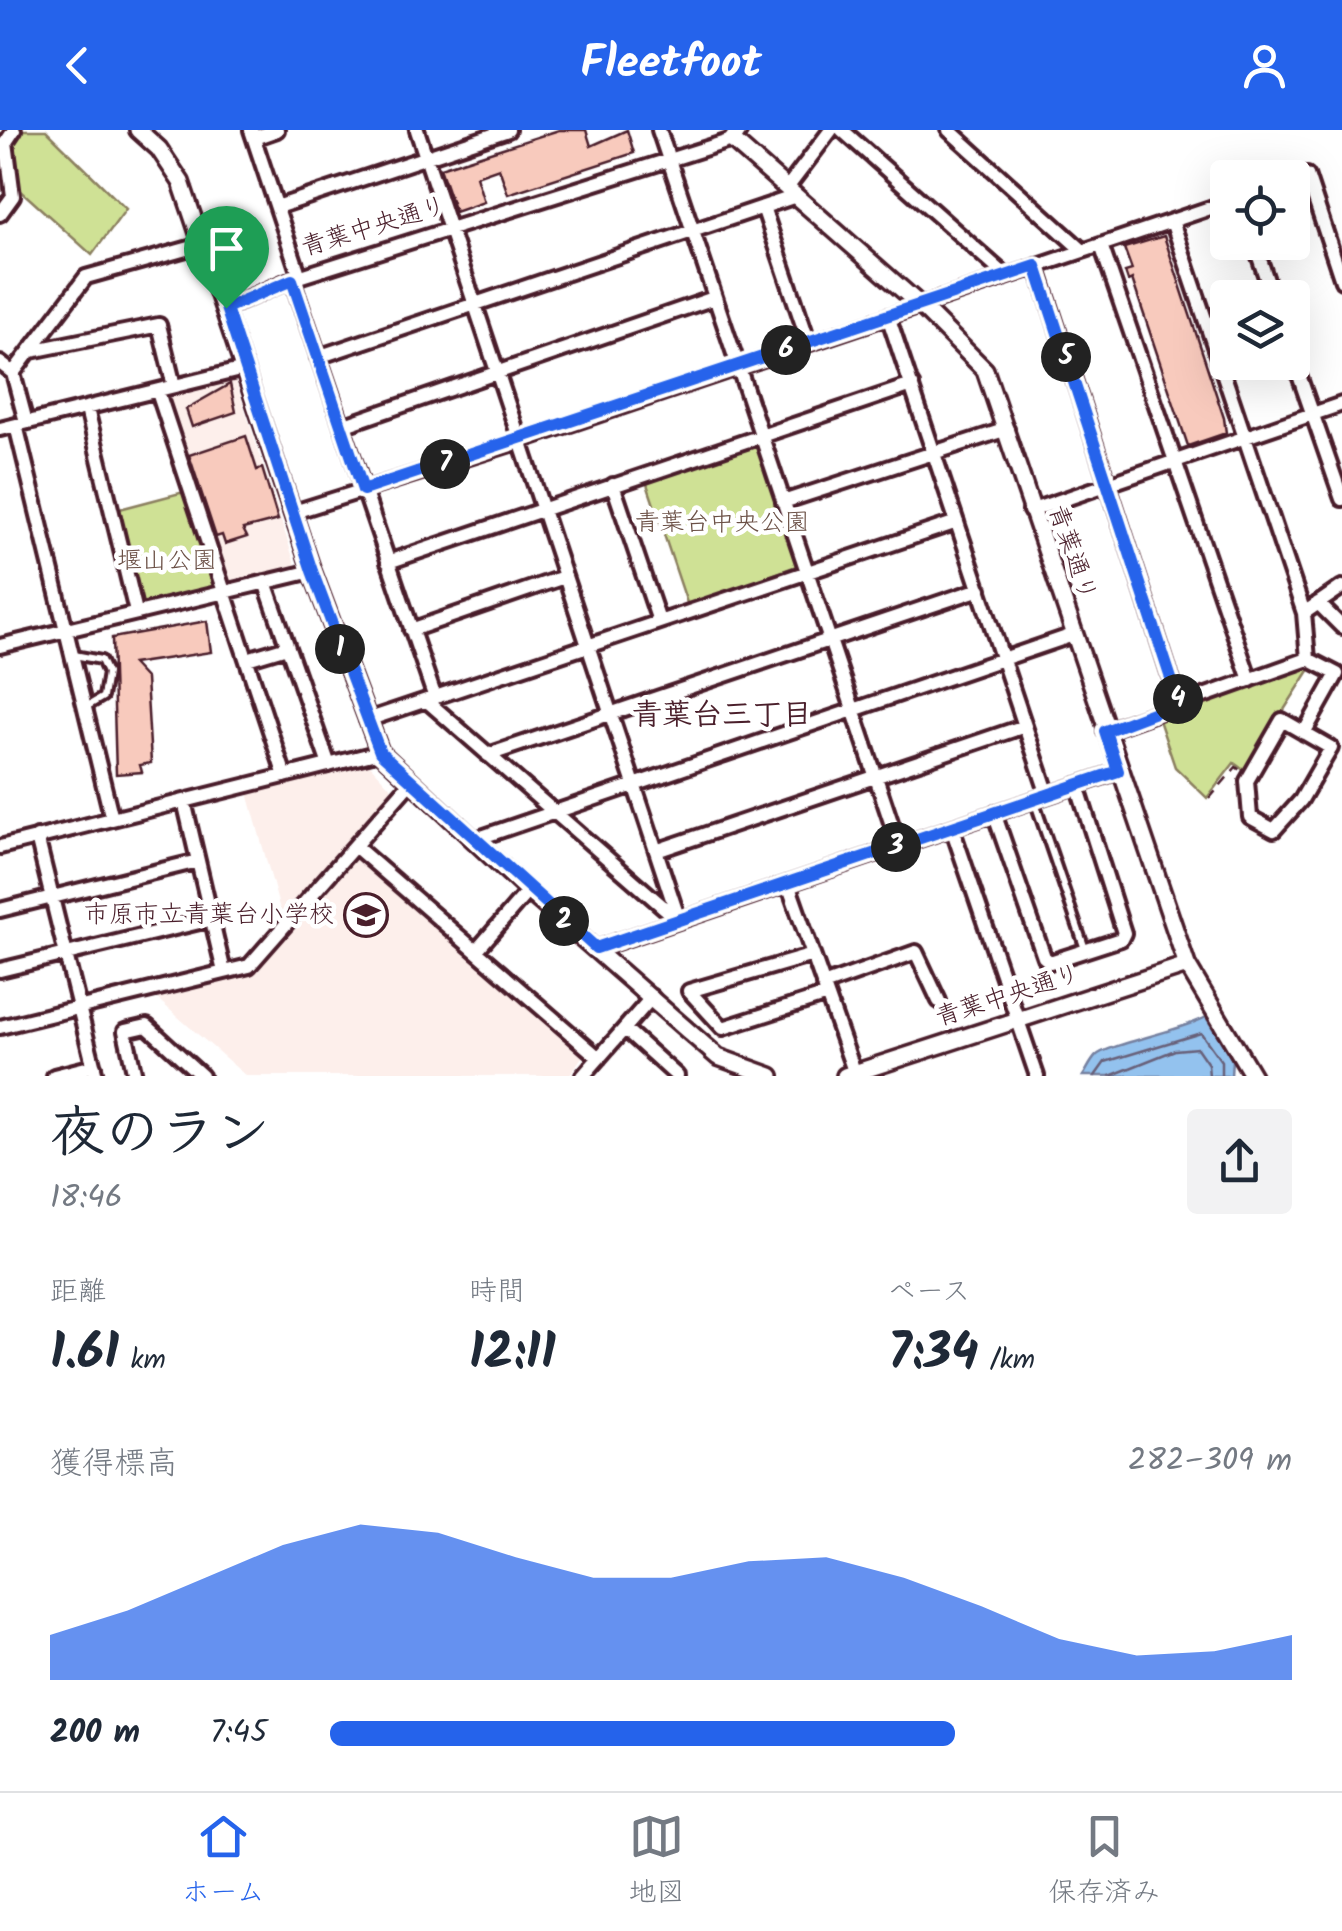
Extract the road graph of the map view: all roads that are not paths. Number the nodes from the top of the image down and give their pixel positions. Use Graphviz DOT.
graph roads {
  1 [pos="14,130"];
  2 [pos="138,130"];
  3 [pos="277,130"];
  4 [pos="416,130"];
  5 [pos="508,130"];
  6 [pos="659,130"];
  7 [pos="831,130"];
  8 [pos="842,130"];
  9 [pos="949,130"];
  10 [pos="252,134"];
  11 [pos="736,135"];
  12 [pos="426,157"];
  13 [pos="668,158"];
  14 [pos="5,166"];
  15 [pos="1310,185"];
  16 [pos="792,192"];
  17 [pos="277,207"];
  18 [pos="763,208"];
  19 [pos="1210,208"];
  20 [pos="0,214"];
  21 [pos="1172,221"];
  22 [pos="450,230"];
  23 [pos="691,233"];
  24 [pos="204,244"];
  25 [pos="1101,245"];
  26 [pos="1083,251"];
  27 [pos="1036,266"];
  28 [pos="1006,276"];
  29 [pos="296,278"];
  30 [pos="1342,281"];
  31 [pos="714,298"];
  32 [pos="475,304"];
  33 [pos="921,306"];
  34 [pos="226,308"];
  35 [pos="888,316"];
  36 [pos="808,343"];
  37 [pos="31,351"];
  38 [pos="318,356"];
  39 [pos="0,363"];
  40 [pos="737,366"];
  41 [pos="244,369"];
  42 [pos="498,372"];
  43 [pos="13,373"];
  44 [pos="1301,380"];
  45 [pos="174,386"];
  46 [pos="912,386"];
  47 [pos="158,392"];
  48 [pos="1342,404"];
  49 [pos="87,409"];
  50 [pos="1313,414"];
  51 [pos="20,423"];
  52 [pos="342,426"];
  53 [pos="0,429"];
  54 [pos="1006,429"];
  55 [pos="761,436"];
  56 [pos="1245,437"];
  57 [pos="520,441"];
  58 [pos="934,453"];
  59 [pos="1176,461"];
  60 [pos="1108,484"];
  61 [pos="612,485"];
  62 [pos="363,490"];
  63 [pos="1342,499"];
  64 [pos="783,502"];
  65 [pos="542,509"];
  66 [pos="1030,511"];
  67 [pos="294,512"];
  68 [pos="957,522"];
  69 [pos="388,562"];
  70 [pos="312,571"];
  71 [pos="807,572"];
  72 [pos="564,577"];
  73 [pos="265,582"];
  74 [pos="1342,587"];
  75 [pos="980,589"];
  76 [pos="225,592"];
  77 [pos="1318,603"];
  78 [pos="136,612"];
  79 [pos="1304,613"];
  80 [pos="660,622"];
  81 [pos="1342,627"];
  82 [pos="67,630"];
  83 [pos="411,630"];
  84 [pos="1073,636"];
  85 [pos="829,640"];
  86 [pos="0,646"];
  87 [pos="587,646"];
  88 [pos="287,647"];
  89 [pos="73,655"];
  90 [pos="247,659"];
  91 [pos="1308,659"];
  92 [pos="1003,660"];
  93 [pos="1250,680"];
  94 [pos="431,700"];
  95 [pos="1179,703"];
  96 [pos="86,707"];
  97 [pos="853,710"];
  98 [pos="610,714"];
  99 [pos="366,720"];
  100 [pos="1026,726"];
  101 [pos="1105,731"];
  102 [pos="1304,733"];
  103 [pos="380,752"];
  104 [pos="488,755"];
  105 [pos="329,765"];
  106 [pos="1118,771"];
  107 [pos="285,776"];
  108 [pos="875,776"];
  109 [pos="633,783"];
  110 [pos="410,784"];
  111 [pos="1077,785"];
  112 [pos="1048,795"];
  113 [pos="1034,800"];
  114 [pos="184,801"];
  115 [pos="549,811"];
  116 [pos="994,813"];
  117 [pos="112,819"];
  118 [pos="952,828"];
  119 [pos="37,838"];
  120 [pos="473,840"];
  121 [pos="899,846"];
  122 [pos="0,847"];
  123 [pos="356,847"];
  124 [pos="656,851"];
  125 [pos="198,861"];
  126 [pos="788,884"];
  127 [pos="528,890"];
  128 [pos="52,897"];
  129 [pos="0,910"];
  130 [pos="212,919"];
  131 [pos="680,920"];
  132 [pos="596,948"];
  133 [pos="1085,950"];
  134 [pos="476,952"];
  135 [pos="66,953"];
  136 [pos="813,955"];
  137 [pos="1187,965"];
  138 [pos="0,970"];
  139 [pos="224,972"];
  140 [pos="825,990"];
  141 [pos="652,997"];
  142 [pos="939,1002"];
  143 [pos="80,1009"];
  144 [pos="1017,1018"];
  145 [pos="0,1028"];
  146 [pos="625,1029"];
  147 [pos="599,1058"];
  148 [pos="95,1071"];
  149 [pos="850,1075"];
  150 [pos="54,1076"];
  151 [pos="134,1076"];
  152 [pos="202,1076"];
  153 [pos="584,1076"];
  154 [pos="677,1076"];
  155 [pos="771,1076"];
  156 [pos="1037,1076"];
  157 [pos="1252,1076"];
  1 -- 14 [label="street"];
  2 -- 24 [label="street"];
  3 -- 10 [label="street"];
  4 -- 12 [label="street"];
  5 -- 12 [label="street"];
  6 -- 13 [label="street"];
  7 -- 16 [label="street"];
  8 -- 28 [label="street"];
  9 -- 26 [label="street"];
  10 -- 17 [label="street"];
  11 -- 13 [label="street, 青葉中央通り"];
  11 -- 16 [label="street, 青葉通り"];
  12 -- 17 [label="street"];
  12 -- 22 [label="street"];
  13 -- 22 [label="street, 青葉中央通り"];
  13 -- 23 [label="street"];
  14 -- 20 [label="street"];
  15 -- 30 [label="street"];
  16 -- 18 [label="street"];
  16 -- 33 [label="street, 青葉通り"];
  17 -- 29 [label="street"];
  18 -- 23 [label="street"];
  18 -- 36 [label="street"];
  19 -- 21 [label="street"];
  21 -- 25 [label="street"];
  21 -- 56 [label="street"];
  22 -- 29 [label="street, 青葉中央通り"];
  22 -- 32 [label="street"];
  23 -- 31 [label="street"];
  23 -- 32 [label="street"];
  24 -- 34 [label="street"];
  24 -- 37 [label="street"];
  25 -- 26 [label="street"];
  25 -- 59 [label="street"];
  26 -- 27 [label="street"];
  27 -- 28 [label="street"];
  27 -- 60 [label="street"];
  28 -- 33 [label="street"];
  29 -- 34 [label="street, 青葉中央通り"];
  29 -- 38 [label="street"];
  31 -- 40 [label="street"];
  31 -- 42 [label="street"];
  32 -- 38 [label="street"];
  32 -- 42 [label="street"];
  33 -- 35 [label="street"];
  33 -- 54 [label="street, 青葉通り"];
  34 -- 41 [label="street"];
  35 -- 36 [label="street"];
  35 -- 46 [label="street"];
  36 -- 40 [label="street"];
  37 -- 43 [label="street"];
  37 -- 45 [label="street"];
  38 -- 52 [label="street"];
  39 -- 43 [label="street"];
  40 -- 55 [label="street"];
  40 -- 57 [label="street"];
  41 -- 45 [label="street"];
  41 -- 67 [label="street"];
  42 -- 52 [label="street"];
  42 -- 57 [label="street"];
  43 -- 51 [label="street"];
  44 -- 50 [label="street"];
  45 -- 47 [label="street"];
  46 -- 55 [label="street"];
  46 -- 58 [label="street"];
  47 -- 49 [label="street"];
  47 -- 76 [label="street"];
  48 -- 50 [label="street"];
  49 -- 51 [label="street"];
  49 -- 78 [label="street"];
  50 -- 56 [label="street"];
  50 -- 63 [label="street"];
  51 -- 53 [label="street"];
  51 -- 82 [label="street"];
  52 -- 62 [label="street"];
  54 -- 58 [label="street"];
  54 -- 66 [label="street, 青葉通り"];
  55 -- 61 [label="street"];
  55 -- 64 [label="street"];
  56 -- 59 [label="street"];
  56 -- 79 [label="street"];
  57 -- 62 [label="street"];
  57 -- 65 [label="street"];
  58 -- 64 [label="street"];
  58 -- 68 [label="street"];
  59 -- 60 [label="street"];
  59 -- 93 [label="street"];
  60 -- 66 [label="street"];
  60 -- 95 [label="street"];
  61 -- 65 [label="street"];
  61 -- 80 [label="street"];
  62 -- 67 [label="street"];
  62 -- 69 [label="street"];
  64 -- 71 [label="street"];
  65 -- 69 [label="street"];
  65 -- 72 [label="street"];
  66 -- 84 [label="street, 青葉通り"];
  67 -- 70 [label="street"];
  68 -- 71 [label="street"];
  68 -- 75 [label="street"];
  69 -- 83 [label="street"];
  70 -- 73 [label="street"];
  70 -- 99 [label="street"];
  71 -- 80 [label="street"];
  71 -- 85 [label="street"];
  72 -- 83 [label="street"];
  72 -- 87 [label="street"];
  73 -- 76 [label="street"];
  73 -- 88 [label="street"];
  74 -- 77 [label="street"];
  75 -- 85 [label="street"];
  75 -- 92 [label="street"];
  76 -- 78 [label="street"];
  76 -- 90 [label="street"];
  77 -- 79 [label="street"];
  77 -- 81 [label="street"];
  78 -- 82 [label="street"];
  79 -- 91 [label="street"];
  80 -- 87 [label="street"];
  82 -- 86 [label="street"];
  82 -- 89 [label="street"];
  83 -- 94 [label="street"];
  84 -- 92 [label="street"];
  84 -- 101 [label="street, 青葉通り"];
  85 -- 97 [label="street"];
  85 -- 98 [label="street"];
  87 -- 94 [label="street"];
  87 -- 98 [label="street"];
  88 -- 90 [label="street"];
  88 -- 105 [label="street"];
  89 -- 96 [label="street"];
  89 -- 96 [label="lane"];
  90 -- 107 [label="street"];
  91 -- 93 [label="street"];
  91 -- 102 [label="street"];
  92 -- 97 [label="street"];
  92 -- 100 [label="street"];
  93 -- 95 [label="street"];
  94 -- 99 [label="street"];
  94 -- 104 [label="street"];
  95 -- 101 [label="street"];
  96 -- 117 [label="street"];
  97 -- 108 [label="street"];
  97 -- 109 [label="street"];
  98 -- 104 [label="street"];
  98 -- 109 [label="street"];
  99 -- 103 [label="street"];
  100 -- 108 [label="street"];
  100 -- 112 [label="street"];
  101 -- 106 [label="street, 青葉通り"];
  102 -- 102 [label="street"];
  103 -- 105 [label="street"];
  103 -- 110 [label="street"];
  104 -- 115 [label="street"];
  105 -- 107 [label="street"];
  106 -- 111 [label="street"];
  106 -- 137 [label="street, 青葉通り"];
  107 -- 114 [label="street"];
  108 -- 121 [label="street"];
  108 -- 124 [label="street"];
  109 -- 115 [label="street"];
  109 -- 124 [label="street"];
  110 -- 120 [label="street"];
  110 -- 123 [label="street"];
  111 -- 112 [label="street"];
  111 -- 133 [label="street"];
  112 -- 113 [label="street"];
  113 -- 116 [label="street"];
  113 -- 133 [label="lane"];
  114 -- 117 [label="street"];
  114 -- 125 [label="street"];
  115 -- 120 [label="street"];
  115 -- 131 [label="street"];
  116 -- 118 [label="street"];
  116 -- 133 [label="street"];
  117 -- 119 [label="street"];
  118 -- 121 [label="street"];
  118 -- 144 [label="street"];
  119 -- 122 [label="street"];
  119 -- 128 [label="street"];
  120 -- 127 [label="street"];
  121 -- 126 [label="street"];
  123 -- 134 [label="street"];
  123 -- 139 [label="street"];
  124 -- 131 [label="street"];
  125 -- 128 [label="street"];
  125 -- 130 [label="street"];
  126 -- 131 [label="street"];
  126 -- 136 [label="street"];
  127 -- 132 [label="street"];
  127 -- 134 [label="street"];
  128 -- 129 [label="street"];
  128 -- 135 [label="street"];
  130 -- 135 [label="street"];
  130 -- 139 [label="street"];
  131 -- 132 [label="street"];
  132 -- 141 [label="street"];
  134 -- 147 [label="street"];
  135 -- 138 [label="street"];
  135 -- 143 [label="street"];
  136 -- 140 [label="street"];
  136 -- 140 [label="street"];
  137 -- 144 [label="street, 青葉中央通り"];
  137 -- 157 [label="street, 青葉通り"];
  139 -- 143 [label="street"];
  140 -- 142 [label="street"];
  140 -- 149 [label="street"];
  141 -- 146 [label="street"];
  141 -- 155 [label="street"];
  143 -- 145 [label="street"];
  143 -- 148 [label="street"];
  144 -- 149 [label="street, 青葉中央通り"];
  144 -- 156 [label="street"];
  146 -- 147 [label="street"];
  146 -- 154 [label="street"];
  147 -- 153 [label="street"];
  148 -- 150 [label="street"];
  151 -- 152 [label="street"];
}
